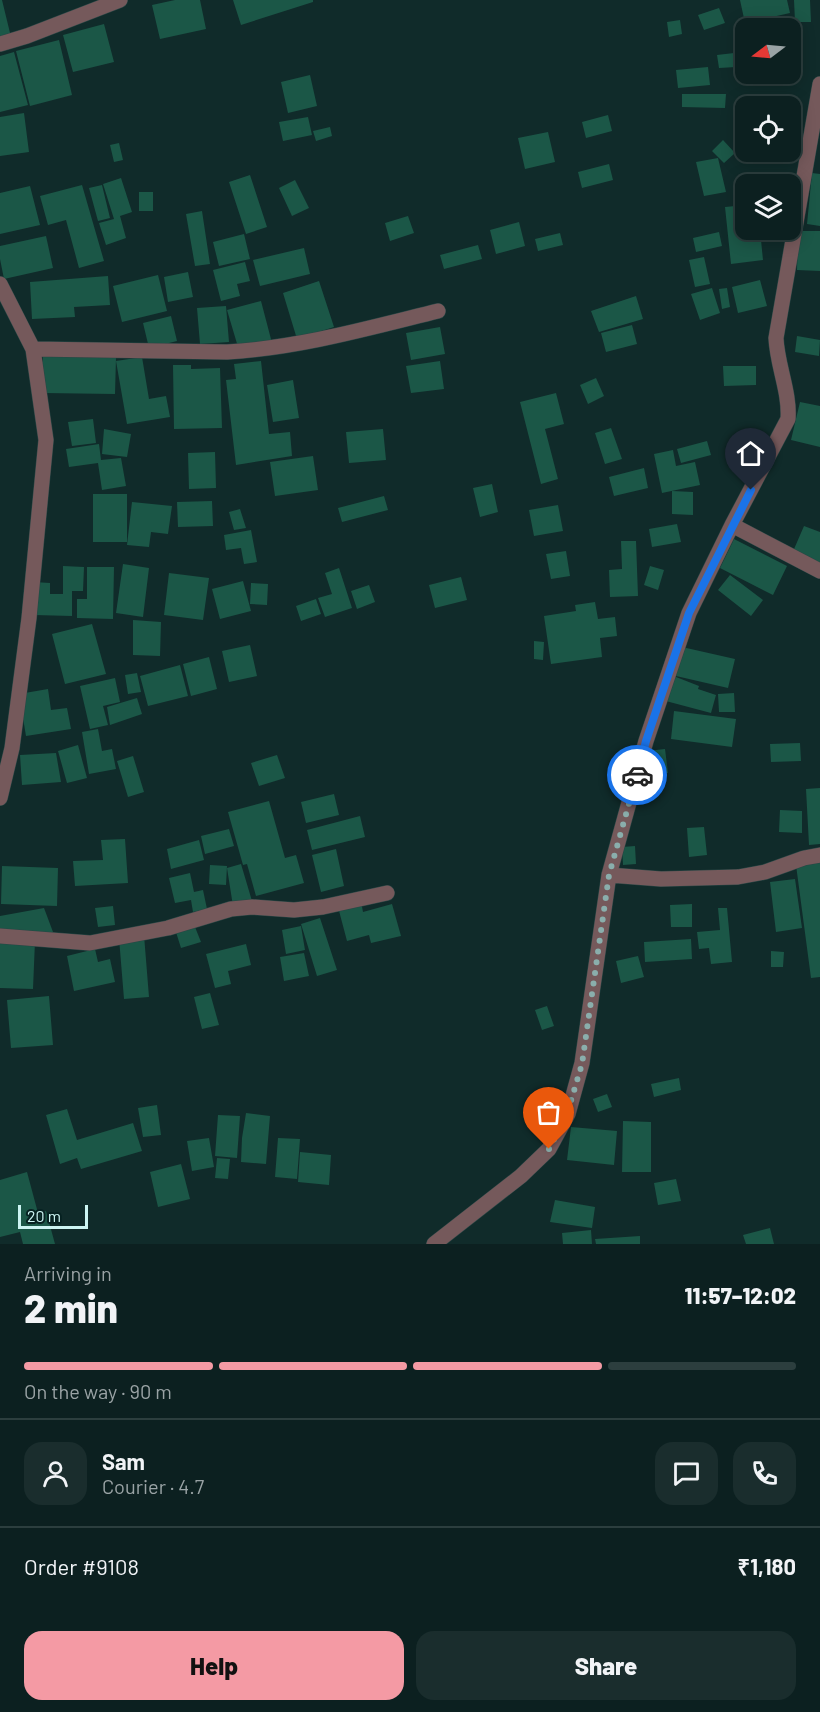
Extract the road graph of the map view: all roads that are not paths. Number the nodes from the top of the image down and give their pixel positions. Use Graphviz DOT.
graph roads {
  1 [pos="120,0"];
  2 [pos="0,44"];
  3 [pos="820,84"];
  4 [pos="819,104"];
  5 [pos="0,284"];
  6 [pos="438,311"];
  7 [pos="33,349"];
  8 [pos="732,525"];
  9 [pos="820,571"];
  10 [pos="0,798"];
  11 [pos="820,855"];
  12 [pos="609,875"];
  13 [pos="387,893"];
  14 [pos="0,936"];
  15 [pos="434,1244"];
  1 -- 2 [label="street"];
  3 -- 4 [label="street"];
  4 -- 8 [label="street"];
  5 -- 7 [label="street"];
  6 -- 7 [label="street"];
  7 -- 10 [label="street"];
  8 -- 9 [label="street"];
  8 -- 12 [label="street"];
  11 -- 12 [label="street"];
  12 -- 15 [label="street"];
  13 -- 14 [label="street"];
}
